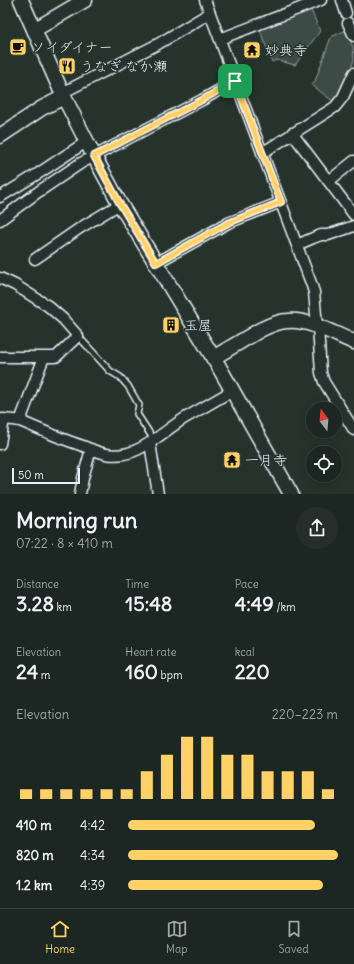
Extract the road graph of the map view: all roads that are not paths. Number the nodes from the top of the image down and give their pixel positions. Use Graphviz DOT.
graph roads {
  1 [pos="21,0"];
  2 [pos="85,0"];
  3 [pos="206,0"];
  4 [pos="321,0"];
  5 [pos="342,0"];
  6 [pos="210,13"];
  7 [pos="346,13"];
  8 [pos="348,23"];
  9 [pos="34,30"];
  10 [pos="354,36"];
  11 [pos="220,39"];
  12 [pos="354,73"];
  13 [pos="235,81"];
  14 [pos="63,95"];
  15 [pos="292,133"];
  16 [pos="0,136"];
  17 [pos="86,142"];
  18 [pos="262,153"];
  19 [pos="94,156"];
  20 [pos="354,161"];
  21 [pos="329,181"];
  22 [pos="0,197"];
  23 [pos="281,202"];
  24 [pos="120,204"];
  25 [pos="354,215"];
  26 [pos="0,220"];
  27 [pos="354,226"];
  28 [pos="297,245"];
  29 [pos="35,259"];
  30 [pos="156,263"];
  31 [pos="0,278"];
  32 [pos="318,326"];
  33 [pos="78,336"];
  34 [pos="352,340"];
  35 [pos="0,357"];
  36 [pos="44,357"];
  37 [pos="213,358"];
  38 [pos="233,390"];
  39 [pos="2,419"];
  40 [pos="20,421"];
  41 [pos="354,430"];
  42 [pos="152,442"];
  43 [pos="0,444"];
  44 [pos="91,449"];
  45 [pos="80,494"];
  46 [pos="158,494"];
  47 [pos="292,494"];
  1 -- 9 [label="street"];
  2 -- 9 [label="street"];
  3 -- 6 [label="street"];
  4 -- 11 [label="street"];
  5 -- 7 [label="street"];
  6 -- 11 [label="street"];
  6 -- 14 [label="street"];
  8 -- 10 [label="street"];
  9 -- 14 [label="street"];
  11 -- 13 [label="street"];
  12 -- 15 [label="street"];
  13 -- 18 [label="street"];
  13 -- 19 [label="street"];
  14 -- 16 [label="street"];
  14 -- 17 [label="street"];
  15 -- 18 [label="street"];
  15 -- 21 [label="street"];
  17 -- 19 [label="street"];
  17 -- 22 [label="street"];
  18 -- 23 [label="street"];
  19 -- 24 [label="street"];
  19 -- 26 [label="street"];
  20 -- 21 [label="street"];
  21 -- 25 [label="street"];
  23 -- 28 [label="street"];
  23 -- 30 [label="street"];
  24 -- 29 [label="street"];
  24 -- 30 [label="street"];
  27 -- 28 [label="street"];
  28 -- 32 [label="street"];
  30 -- 37 [label="street"];
  31 -- 33 [label="street"];
  32 -- 34 [label="street"];
  32 -- 37 [label="street"];
  32 -- 41 [label="street"];
  33 -- 36 [label="street"];
  33 -- 42 [label="lane"];
  35 -- 36 [label="street"];
  36 -- 40 [label="street"];
  37 -- 38 [label="street"];
  38 -- 42 [label="street"];
  38 -- 47 [label="street"];
  39 -- 40 [label="street"];
  39 -- 43 [label="street"];
  40 -- 44 [label="street"];
  42 -- 44 [label="street"];
  42 -- 46 [label="street"];
  44 -- 45 [label="street"];
}
